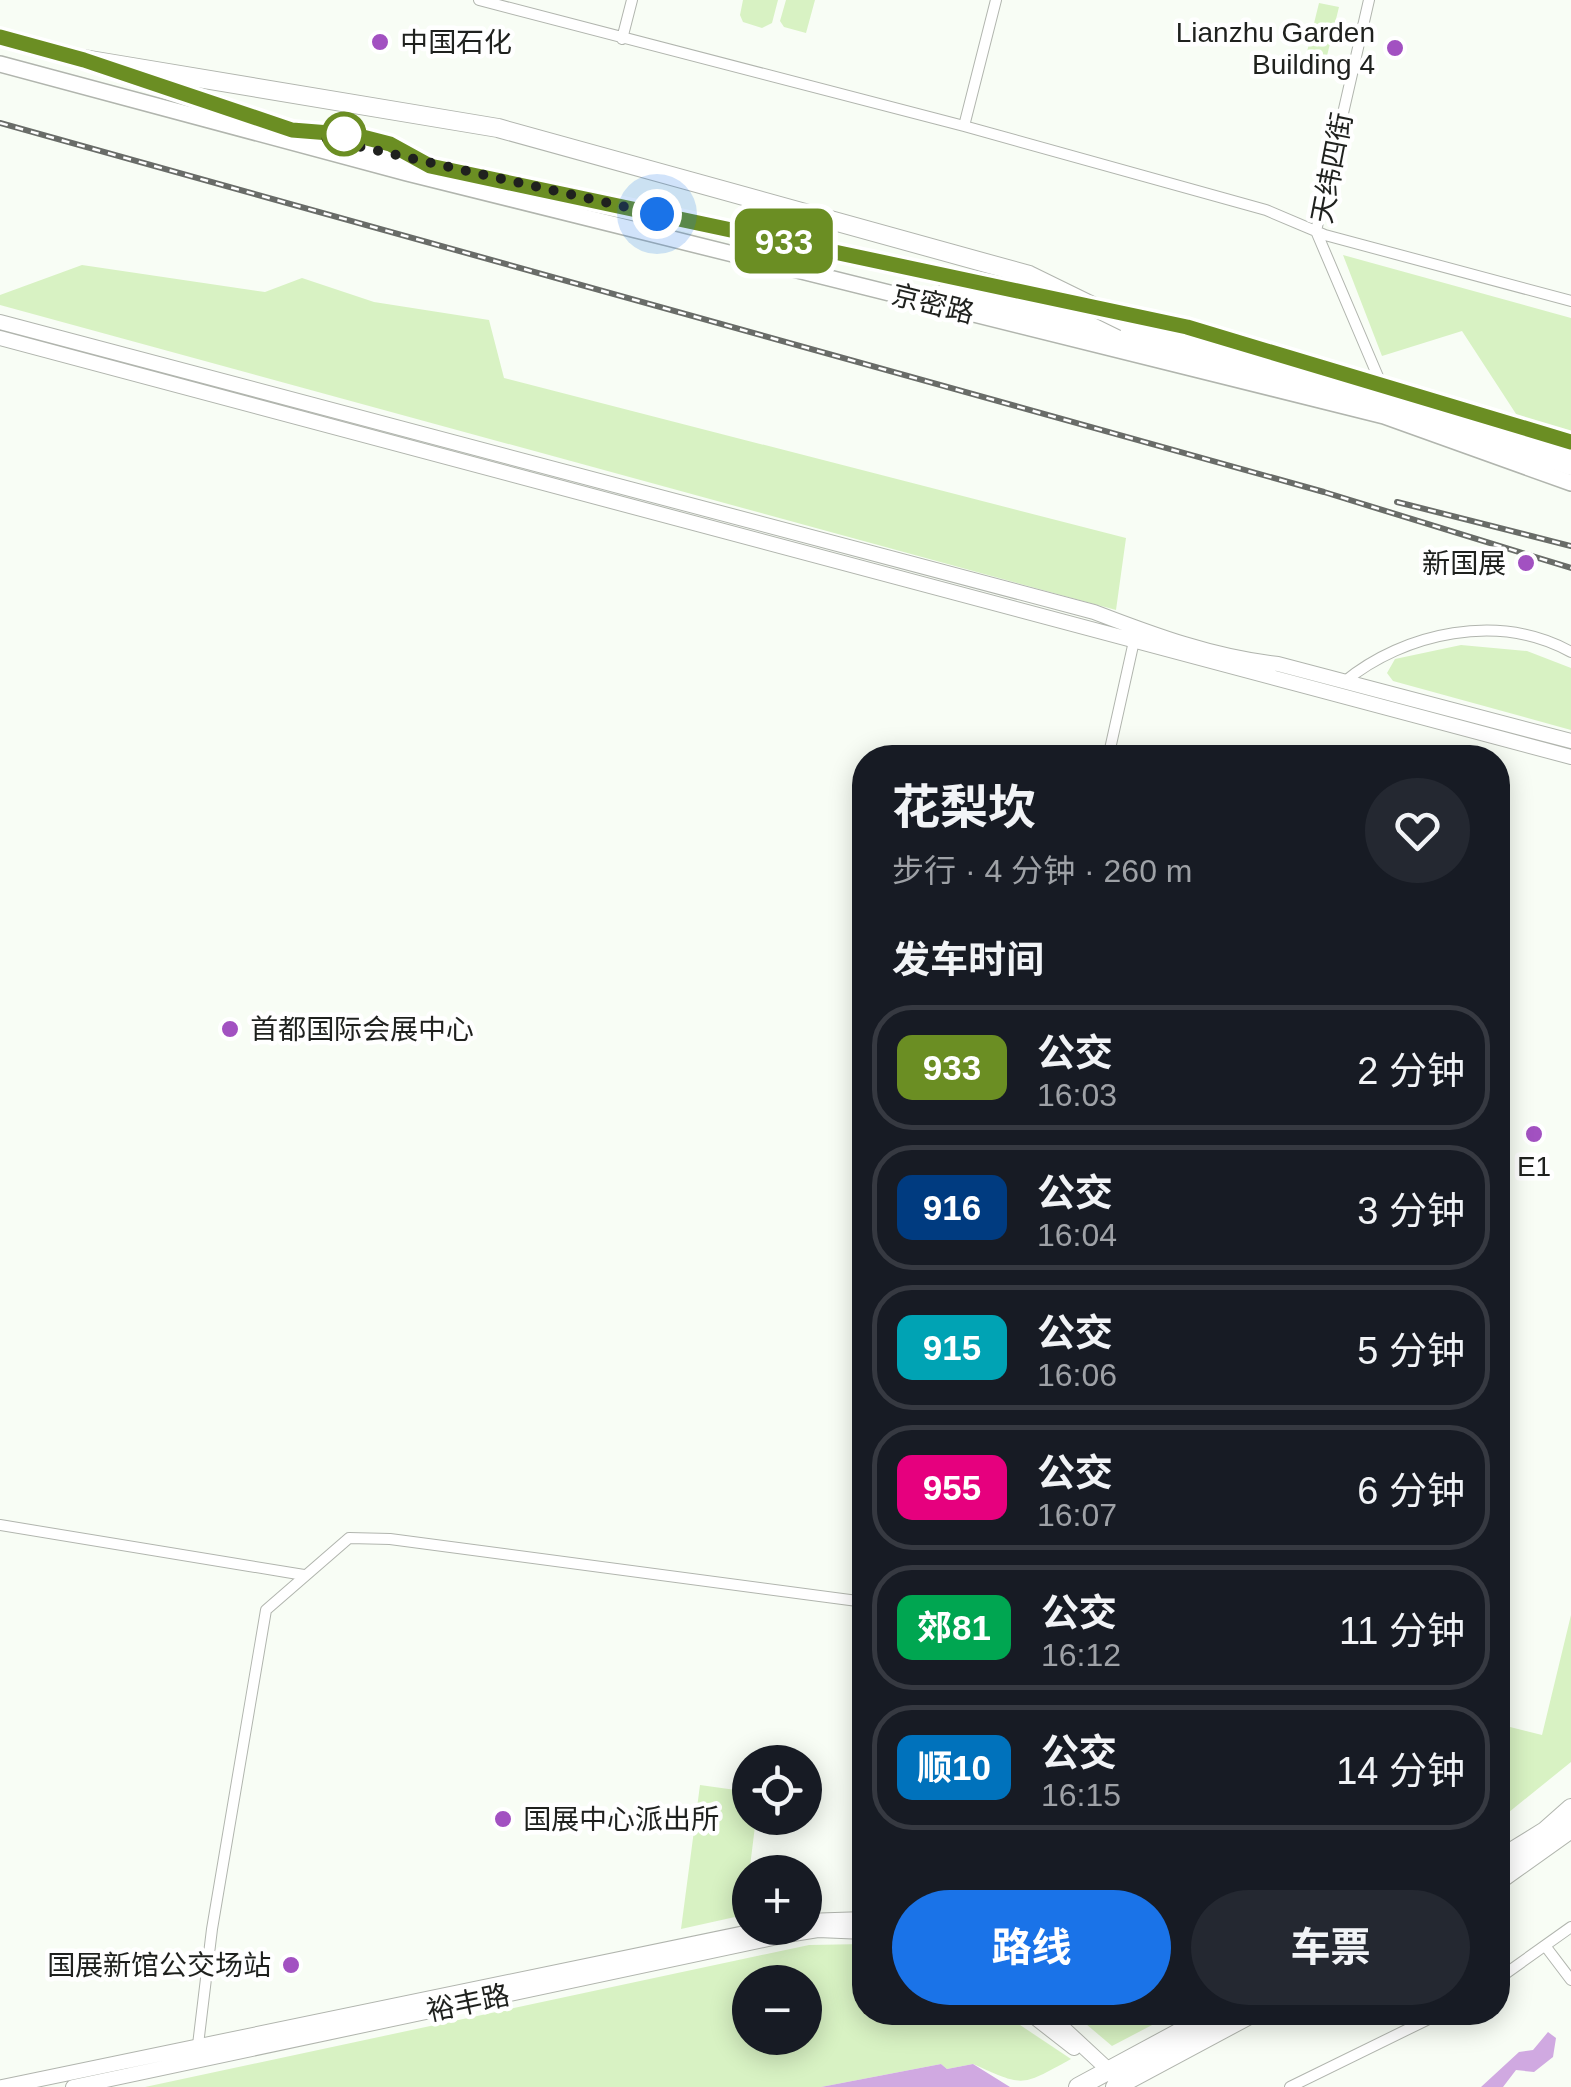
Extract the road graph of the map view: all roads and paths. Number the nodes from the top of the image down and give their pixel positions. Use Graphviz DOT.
graph roads {
  1 [pos="479,0"];
  2 [pos="632,0"];
  3 [pos="996,0"];
  4 [pos="1369,0"];
  5 [pos="0,37"];
  6 [pos="622,38"];
  7 [pos="84,60"];
  8 [pos="0,64"];
  9 [pos="964,126"];
  10 [pos="1316,231"];
  11 [pos="1571,300"];
  12 [pos="0,322"];
  13 [pos="1125,322"];
  14 [pos="0,338"];
  15 [pos="1382,386"];
  16 [pos="1571,445"];
  17 [pos="1571,466"];
  18 [pos="1571,483"];
  19 [pos="1134,641"];
  20 [pos="1571,652"];
  21 [pos="1344,682"];
  22 [pos="1571,741"];
  23 [pos="1111,745"];
  24 [pos="1571,758"];
  25 [pos="0,1525"];
  26 [pos="304,1575"];
  27 [pos="852,1600"];
  28 [pos="1571,1808"];
  29 [pos="1571,1829"];
  30 [pos="1510,1853"];
  31 [pos="1510,1872"];
  32 [pos="852,1920"];
  33 [pos="822,1921"];
  34 [pos="1571,1927"];
  35 [pos="852,1931"];
  36 [pos="732,1936"];
  37 [pos="1546,1946"];
  38 [pos="1510,1971"];
  39 [pos="1571,1980"];
  40 [pos="1045,2025"];
  41 [pos="1060,2025"];
  42 [pos="1199,2025"];
  43 [pos="1230,2025"];
  44 [pos="1416,2025"];
  45 [pos="197,2053"];
  46 [pos="1119,2082"];
  47 [pos="2,2087"];
  48 [pos="73,2087"];
  49 [pos="1078,2087"];
  50 [pos="1290,2087"];
  1 -- 6 [label="street"];
  2 -- 6 [label="street"];
  3 -- 9 [label="street"];
  4 -- 10 [label="street, 天纬四街"];
  5 -- 7 [label="main road, 京密路"];
  6 -- 9 [label="street"];
  7 -- 13 [label="main road, bridge"];
  7 -- 15 [label="main road, 京密路"];
  8 -- 18 [label="main road, 京密路"];
  9 -- 10 [label="street"];
  10 -- 11 [label="street"];
  10 -- 15 [label="street, 天纬四街"];
  12 -- 21 [label="street"];
  13 -- 16 [label="main road"];
  13 -- 17 [label="main road, bridge"];
  14 -- 19 [label="street"];
  15 -- 16 [label="main road, 京密路"];
  19 -- 23 [label="street"];
  19 -- 24 [label="street"];
  20 -- 21 [label="street"];
  21 -- 22 [label="street"];
  25 -- 26 [label="street"];
  26 -- 27 [label="street"];
  26 -- 45 [label="street"];
  28 -- 30 [label="main road"];
  29 -- 31 [label="main road"];
  32 -- 33 [label="street"];
  34 -- 37 [label="street"];
  35 -- 45 [label="street, 裕丰路"];
  36 -- 45 [label="street, 裕丰路"];
  37 -- 38 [label="street"];
  37 -- 39 [label="street"];
  40 -- 46 [label="street"];
  41 -- 46 [label="street"];
  42 -- 46 [label="main road"];
  43 -- 46 [label="main road"];
  44 -- 50 [label="street"];
  45 -- 47 [label="street, 裕丰路"];
  45 -- 48 [label="street, 裕丰路"];
  46 -- 49 [label="main road"];
}
